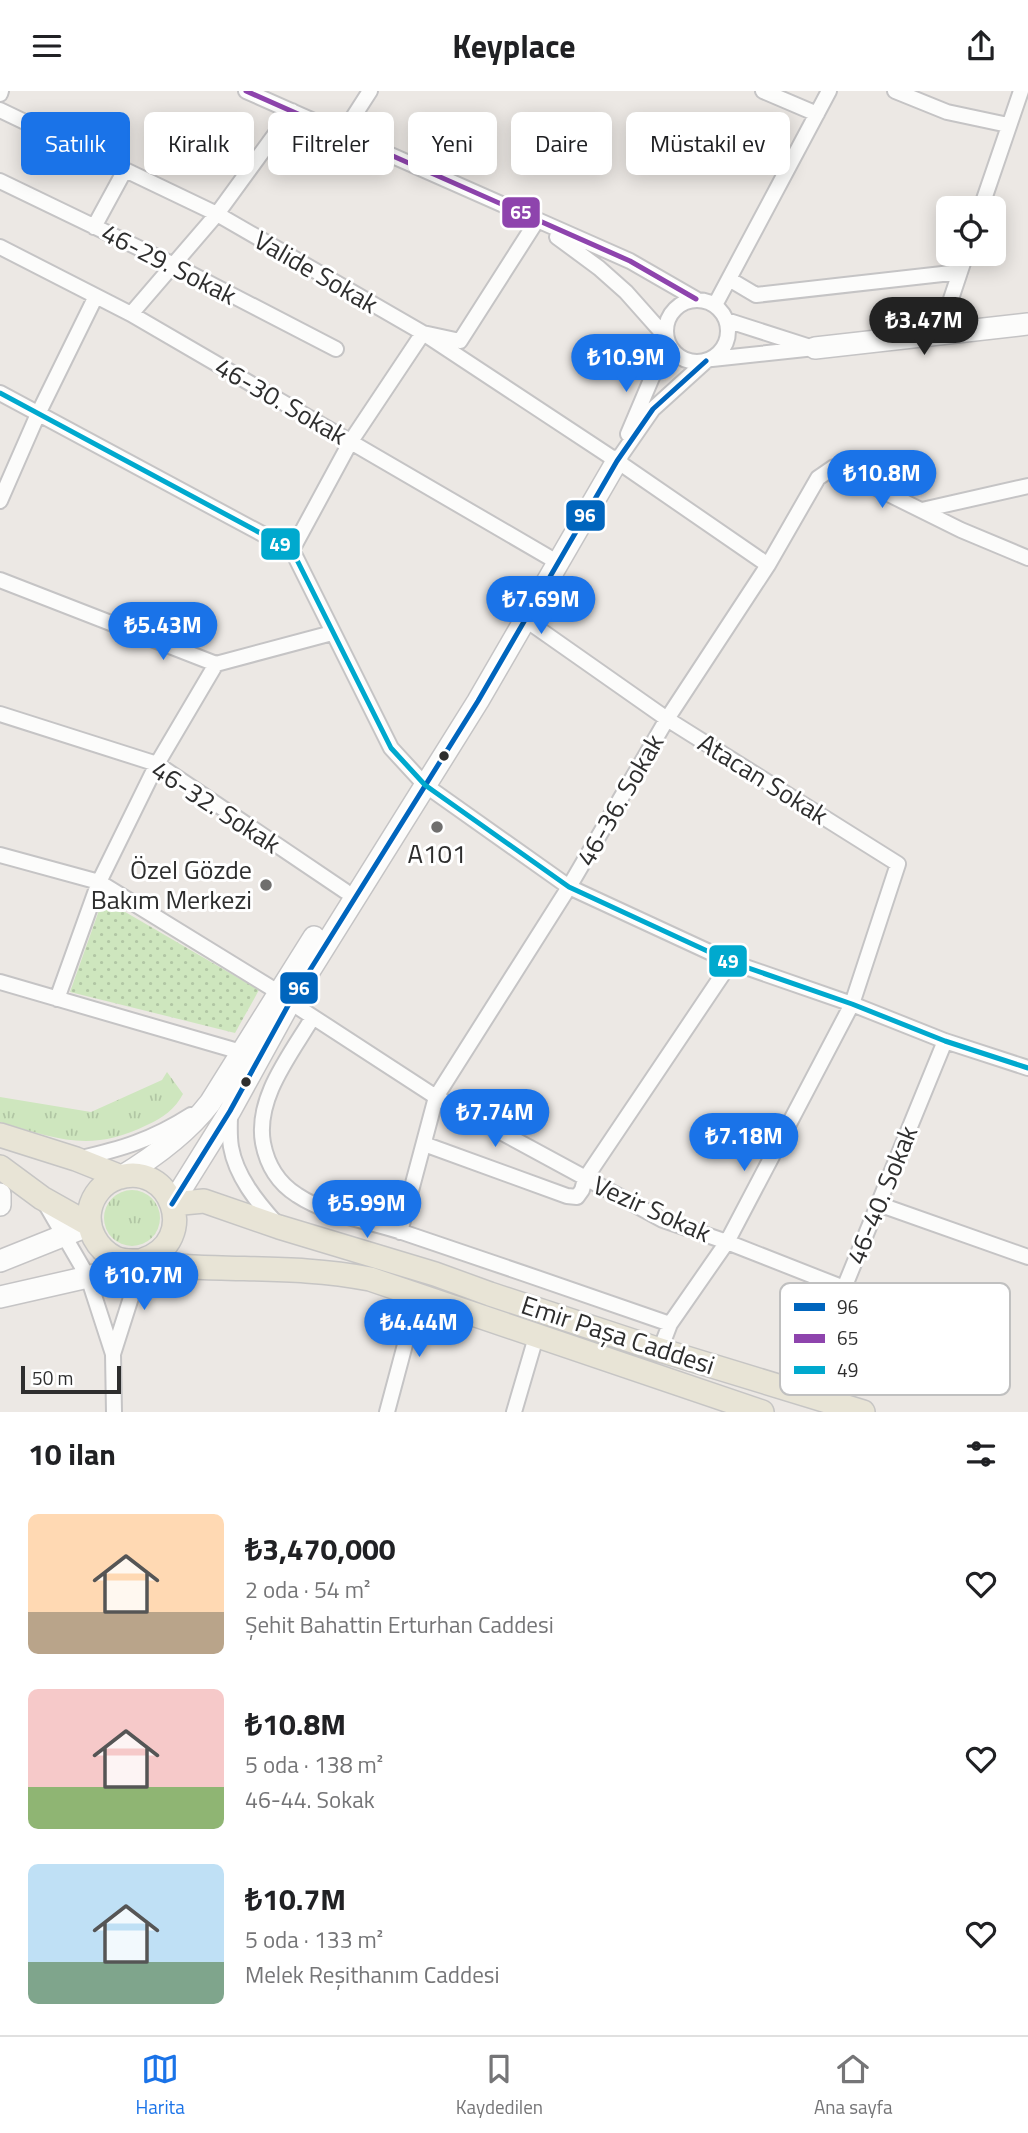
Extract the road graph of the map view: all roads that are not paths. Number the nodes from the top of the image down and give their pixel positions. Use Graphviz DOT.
graph roads {
  1 [pos="246,91"];
  2 [pos="370,91"];
  3 [pos="762,91"];
  4 [pos="829,91"];
  5 [pos="895,91"];
  6 [pos="1020,91"];
  7 [pos="0,110"];
  8 [pos="292,111"];
  9 [pos="356,112"];
  10 [pos="817,114"];
  11 [pos="21,120"];
  12 [pos="1008,125"];
  13 [pos="394,157"];
  14 [pos="130,172"];
  15 [pos="122,175"];
  16 [pos="0,181"];
  17 [pos="985,196"];
  18 [pos="217,214"];
  19 [pos="536,222"];
  20 [pos="94,227"];
  21 [pos="0,247"];
  22 [pos="172,264"];
  23 [pos="962,266"];
  24 [pos="960,272"];
  25 [pos="729,279"];
  26 [pos="96,296"];
  27 [pos="696,299"];
  28 [pos="715,305"];
  29 [pos="131,314"];
  30 [pos="726,320"];
  31 [pos="1028,324"];
  32 [pos="423,333"];
  33 [pos="939,335"];
  34 [pos="667,339"];
  35 [pos="816,348"];
  36 [pos="336,349"];
  37 [pos="708,360"];
  38 [pos="0,393"];
  39 [pos="38,414"];
  40 [pos="351,441"];
  41 [pos="617,461"];
  42 [pos="1028,486"];
  43 [pos="0,501"];
  44 [pos="922,510"];
  45 [pos="292,550"];
  46 [pos="1028,558"];
  47 [pos="557,562"];
  48 [pos="768,565"];
  49 [pos="0,580"];
  50 [pos="526,620"];
  51 [pos="332,633"];
  52 [pos="216,664"];
  53 [pos="0,714"];
  54 [pos="667,719"];
  55 [pos="158,764"];
  56 [pos="425,785"];
  57 [pos="0,855"];
  58 [pos="99,882"];
  59 [pos="569,887"];
  60 [pos="345,891"];
  61 [pos="731,962"];
  62 [pos="0,982"];
  63 [pos="284,997"];
  64 [pos="57,999"];
  65 [pos="852,1004"];
  66 [pos="313,1017"];
  67 [pos="945,1041"];
  68 [pos="241,1052"];
  69 [pos="1028,1068"];
  70 [pos="436,1097"];
  71 [pos="210,1103"];
  72 [pos="230,1111"];
  73 [pos="0,1135"];
  74 [pos="424,1144"];
  75 [pos="76,1159"];
  76 [pos="0,1167"];
  77 [pos="121,1177"];
  78 [pos="585,1179"];
  79 [pos="0,1194"];
  80 [pos="42,1198"];
  81 [pos="173,1204"];
  82 [pos="878,1204"];
  83 [pos="0,1205"];
  84 [pos="89,1225"];
  85 [pos="279,1227"];
  86 [pos="400,1231"];
  87 [pos="64,1235"];
  88 [pos="727,1242"];
  89 [pos="1028,1257"];
  90 [pos="143,1260"];
  91 [pos="0,1261"];
  92 [pos="88,1277"];
  93 [pos="831,1283"];
  94 [pos="846,1283"];
  95 [pos="418,1296"];
  96 [pos="0,1297"];
  97 [pos="670,1324"];
  98 [pos="536,1337"];
  99 [pos="660,1350"];
  100 [pos="113,1354"];
  101 [pos="780,1387"];
  102 [pos="807,1395"];
  103 [pos="752,1411"];
  104 [pos="114,1412"];
  105 [pos="387,1412"];
  106 [pos="514,1412"];
  107 [pos="863,1412"];
  1 -- 8 [label="street"];
  2 -- 9 [label="street"];
  3 -- 10 [label="street"];
  4 -- 10 [label="street"];
  5 -- 12 [label="street"];
  6 -- 12 [label="street"];
  7 -- 11 [label="street, Valide Sokak"];
  8 -- 18 [label="street"];
  10 -- 25 [label="street"];
  12 -- 17 [label="street"];
  13 -- 19 [label="street"];
  14 -- 18 [label="street, Valide Sokak"];
  15 -- 20 [label="street"];
  16 -- 20 [label="street, 46-29. Sokak"];
  18 -- 22 [label="street"];
  18 -- 32 [label="street, Valide Sokak"];
  19 -- 27 [label="street"];
  19 -- 32 [label="street"];
  19 -- 34 [label="street"];
  20 -- 22 [label="street, 46-29. Sokak"];
  21 -- 26 [label="street, 46-30. Sokak"];
  22 -- 29 [label="street"];
  22 -- 36 [label="street, 46-29. Sokak"];
  23 -- 24 [label="street"];
  24 -- 25 [label="street"];
  24 -- 33 [label="street"];
  25 -- 28 [label="street"];
  26 -- 29 [label="street, 46-30. Sokak"];
  26 -- 39 [label="street"];
  27 -- 28 [label="street"];
  27 -- 34 [label="street"];
  28 -- 30 [label="street"];
  29 -- 40 [label="street, 46-30. Sokak"];
  30 -- 35 [label="street"];
  30 -- 37 [label="street"];
  31 -- 33 [label="street"];
  32 -- 40 [label="street"];
  32 -- 41 [label="street, Valide Sokak"];
  33 -- 35 [label="street"];
  34 -- 37 [label="street"];
  34 -- 41 [label="street"];
  35 -- 37 [label="street"];
  37 -- 41 [label="street"];
  38 -- 39 [label="street"];
  39 -- 43 [label="street"];
  39 -- 45 [label="street"];
  40 -- 45 [label="street"];
  40 -- 47 [label="street, 46-30. Sokak"];
  41 -- 47 [label="street"];
  41 -- 48 [label="street, Valide Sokak"];
  42 -- 44 [label="street"];
  44 -- 46 [label="street"];
  44 -- 48 [label="street, 46-36. Sokak"];
  45 -- 51 [label="street"];
  47 -- 50 [label="street"];
  48 -- 54 [label="street, 46-36. Sokak"];
  49 -- 52 [label="street"];
  50 -- 54 [label="street, Atacan Sokak"];
  50 -- 56 [label="street"];
  51 -- 52 [label="street"];
  51 -- 56 [label="street"];
  52 -- 55 [label="street"];
  53 -- 55 [label="street, 46-32. Sokak"];
  54 -- 59 [label="street, 46-36. Sokak"];
  54 -- 65 [label="street, Atacan Sokak"];
  55 -- 58 [label="street"];
  55 -- 60 [label="street, 46-32. Sokak"];
  56 -- 59 [label="street"];
  56 -- 60 [label="street"];
  56 -- 63 [label="street"];
  57 -- 58 [label="street, Vezir Sokak"];
  58 -- 63 [label="street, Vezir Sokak"];
  58 -- 64 [label="street"];
  59 -- 61 [label="street"];
  59 -- 70 [label="street, 46-36. Sokak"];
  60 -- 63 [label="street"];
  61 -- 65 [label="street"];
  61 -- 78 [label="street"];
  62 -- 64 [label="street"];
  63 -- 66 [label="street, Vezir Sokak"];
  63 -- 68 [label="street"];
  63 -- 72 [label="street"];
  64 -- 68 [label="street"];
  65 -- 67 [label="street"];
  65 -- 88 [label="street"];
  66 -- 70 [label="street, Vezir Sokak"];
  66 -- 86 [label="street"];
  67 -- 69 [label="street"];
  67 -- 82 [label="street, 46-40. Sokak"];
  68 -- 71 [label="street"];
  70 -- 74 [label="street, 46-36. Sokak"];
  70 -- 78 [label="street, Vezir Sokak"];
  71 -- 75 [label="street"];
  71 -- 77 [label="street"];
  72 -- 81 [label="street"];
  72 -- 85 [label="street"];
  73 -- 75 [label="main road"];
  74 -- 78 [label="street"];
  74 -- 86 [label="street, 46-36. Sokak"];
  75 -- 77 [label="main road"];
  76 -- 80 [label="main road"];
  77 -- 81 [label="main road"];
  77 -- 84 [label="main road"];
  78 -- 88 [label="street, Vezir Sokak"];
  79 -- 83 [label="street"];
  80 -- 84 [label="main road"];
  80 -- 87 [label="street"];
  81 -- 85 [label="main road, Emir Paşa Caddesi"];
  81 -- 90 [label="main road"];
  82 -- 89 [label="street"];
  82 -- 94 [label="street, 46-40. Sokak"];
  84 -- 87 [label="street"];
  84 -- 90 [label="main road"];
  85 -- 99 [label="main road, Emir Paşa Caddesi"];
  86 -- 97 [label="street"];
  87 -- 91 [label="street"];
  87 -- 92 [label="street"];
  88 -- 93 [label="street, Vezir Sokak"];
  88 -- 97 [label="street"];
  90 -- 92 [label="street"];
  90 -- 95 [label="main road, Emir Paşa Caddesi"];
  90 -- 100 [label="street"];
  92 -- 96 [label="street"];
  92 -- 100 [label="street"];
  95 -- 98 [label="main road, Emir Paşa Caddesi"];
  95 -- 105 [label="street"];
  97 -- 99 [label="street"];
  98 -- 103 [label="main road, Emir Paşa Caddesi"];
  98 -- 106 [label="street"];
  99 -- 101 [label="main road, Emir Paşa Caddesi"];
  100 -- 104 [label="street"];
  102 -- 107 [label="main road, Emir Paşa Caddesi"];
}
